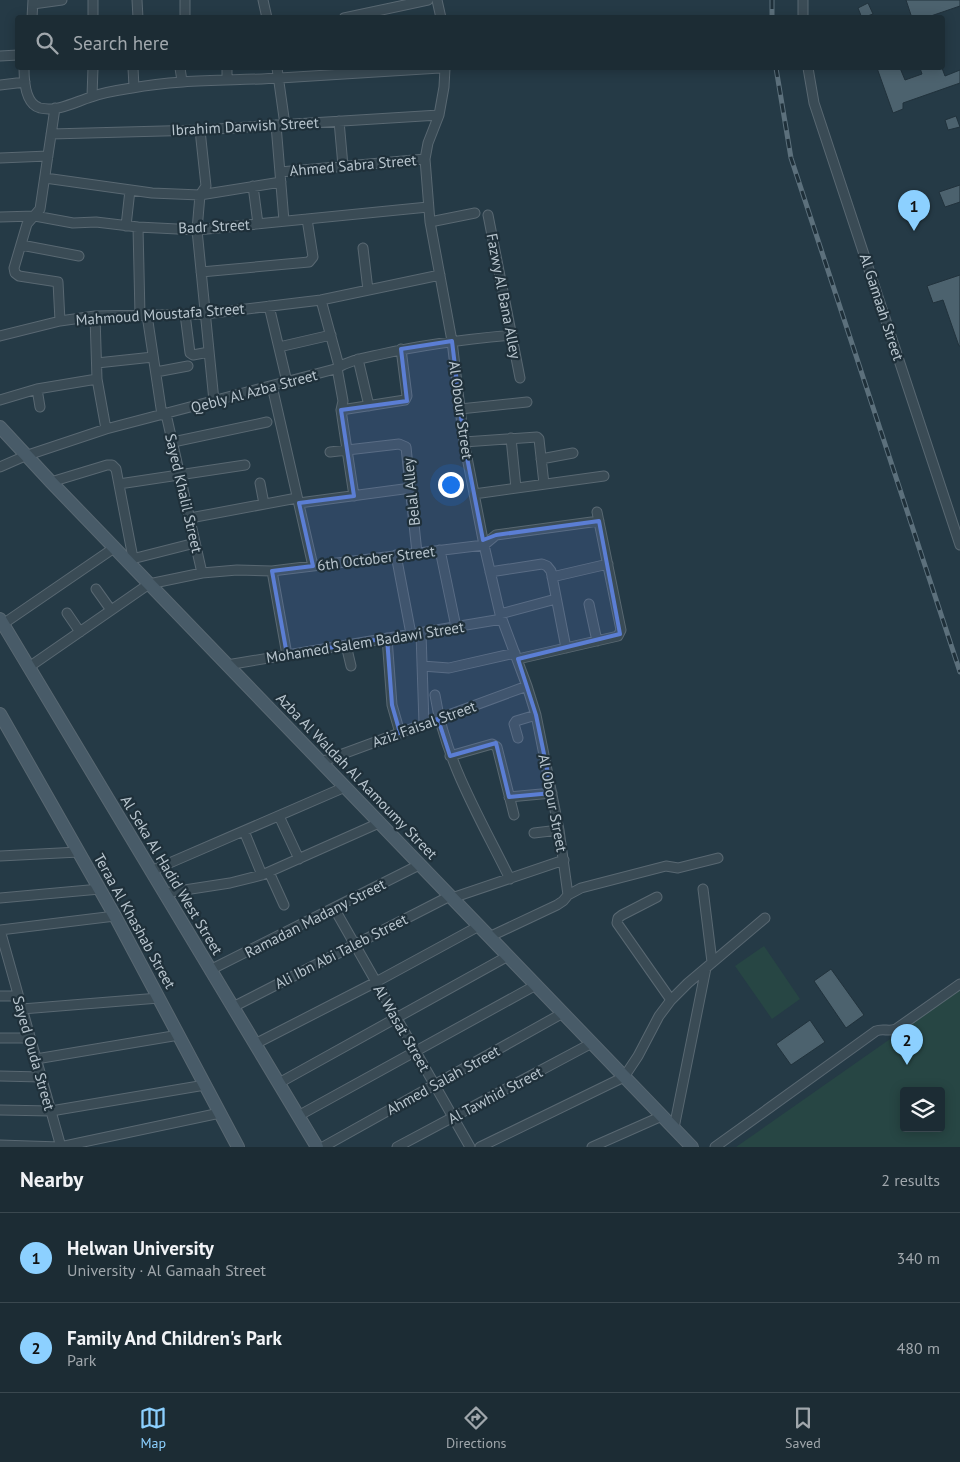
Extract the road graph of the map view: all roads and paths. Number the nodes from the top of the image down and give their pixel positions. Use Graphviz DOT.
graph roads {
  1 [pos="62,0"];
  2 [pos="93,0"];
  3 [pos="137,0"];
  4 [pos="185,0"];
  5 [pos="263,0"];
  6 [pos="428,0"];
  7 [pos="437,0"];
  8 [pos="803,0"];
  9 [pos="33,2"];
  10 [pos="390,13"];
  11 [pos="32,15"];
  12 [pos="93,15"];
  13 [pos="138,15"];
  14 [pos="185,15"];
  15 [pos="266,15"];
  16 [pos="372,15"];
  17 [pos="440,15"];
  18 [pos="803,15"];
  19 [pos="15,55"];
  20 [pos="0,56"];
  21 [pos="24,70"];
  22 [pos="93,70"];
  23 [pos="133,70"];
  24 [pos="180,70"];
  25 [pos="227,70"];
  26 [pos="277,70"];
  27 [pos="384,70"];
  28 [pos="445,70"];
  29 [pos="808,70"];
  30 [pos="279,78"];
  31 [pos="227,80"];
  32 [pos="182,81"];
  33 [pos="25,82"];
  34 [pos="0,85"];
  35 [pos="134,87"];
  36 [pos="92,96"];
  37 [pos="55,108"];
  38 [pos="439,116"];
  39 [pos="339,121"];
  40 [pos="281,125"];
  41 [pos="200,130"];
  42 [pos="51,134"];
  43 [pos="48,156"];
  44 [pos="0,158"];
  45 [pos="425,159"];
  46 [pos="343,166"];
  47 [pos="280,172"];
  48 [pos="45,178"];
  49 [pos="281,182"];
  50 [pos="253,186"];
  51 [pos="130,190"];
  52 [pos="200,195"];
  53 [pos="428,207"];
  54 [pos="474,213"];
  55 [pos="488,215"];
  56 [pos="35,216"];
  57 [pos="0,217"];
  58 [pos="307,219"];
  59 [pos="284,221"];
  60 [pos="430,222"];
  61 [pos="258,224"];
  62 [pos="126,226"];
  63 [pos="138,227"];
  64 [pos="197,230"];
  65 [pos="21,245"];
  66 [pos="363,248"];
  67 [pos="79,256"];
  68 [pos="201,272"];
  69 [pos="440,275"];
  70 [pos="368,290"];
  71 [pos="321,300"];
  72 [pos="269,306"];
  73 [pos="185,314"];
  74 [pos="205,314"];
  75 [pos="144,315"];
  76 [pos="95,316"];
  77 [pos="60,321"];
  78 [pos="331,335"];
  79 [pos="512,335"];
  80 [pos="0,336"];
  81 [pos="452,341"];
  82 [pos="279,347"];
  83 [pos="401,349"];
  84 [pos="209,352"];
  85 [pos="154,357"];
  86 [pos="358,360"];
  87 [pos="97,364"];
  88 [pos="188,366"];
  89 [pos="338,367"];
  90 [pos="156,372"];
  91 [pos="520,378"];
  92 [pos="97,380"];
  93 [pos="288,382"];
  94 [pos="272,386"];
  95 [pos="37,390"];
  96 [pos="0,398"];
  97 [pos="214,401"];
  98 [pos="527,402"];
  99 [pos="369,406"];
  100 [pos="40,407"];
  101 [pos="460,409"];
  102 [pos="341,410"];
  103 [pos="164,414"];
  104 [pos="267,422"];
  105 [pos="0,426"];
  106 [pos="106,430"];
  107 [pos="511,438"];
  108 [pos="173,442"];
  109 [pos="464,442"];
  110 [pos="347,450"];
  111 [pos="330,452"];
  112 [pos="573,453"];
  113 [pos="25,456"];
  114 [pos="542,459"];
  115 [pos="245,465"];
  116 [pos="0,467"];
  117 [pos="180,475"];
  118 [pos="604,476"];
  119 [pos="51,482"];
  120 [pos="260,483"];
  121 [pos="119,484"];
  122 [pos="544,484"];
  123 [pos="411,488"];
  124 [pos="516,488"];
  125 [pos="474,494"];
  126 [pos="354,496"];
  127 [pos="298,500"];
  128 [pos="264,504"];
  129 [pos="190,518"];
  130 [pos="195,543"];
  131 [pos="484,545"];
  132 [pos="960,545"];
  133 [pos="114,548"];
  134 [pos="440,550"];
  135 [pos="417,553"];
  136 [pos="396,556"];
  137 [pos="130,559"];
  138 [pos="608,564"];
  139 [pos="313,566"];
  140 [pos="272,571"];
  141 [pos="490,572"];
  142 [pos="202,573"];
  143 [pos="552,577"];
  144 [pos="149,584"];
  145 [pos="96,589"];
  146 [pos="556,599"];
  147 [pos="589,604"];
  148 [pos="111,610"];
  149 [pos="67,613"];
  150 [pos="501,616"];
  151 [pos="1,622"];
  152 [pos="456,627"];
  153 [pos="80,632"];
  154 [pos="416,634"];
  155 [pos="387,638"];
  156 [pos="597,641"];
  157 [pos="346,645"];
  158 [pos="566,648"];
  159 [pos="287,655"];
  160 [pos="516,656"];
  161 [pos="227,665"];
  162 [pos="351,666"];
  163 [pos="422,666"];
  164 [pos="29,668"];
  165 [pos="527,686"];
  166 [pos="435,695"];
  167 [pos="0,714"];
  168 [pos="536,715"];
  169 [pos="438,719"];
  170 [pos="424,724"];
  171 [pos="5,733"];
  172 [pos="400,733"];
  173 [pos="518,738"];
  174 [pos="450,756"];
  175 [pos="321,762"];
  176 [pos="345,787"];
  177 [pos="552,793"];
  178 [pos="509,797"];
  179 [pos="514,815"];
  180 [pos="279,816"];
  181 [pos="379,823"];
  182 [pos="559,830"];
  183 [pos="244,831"];
  184 [pos="534,833"];
  185 [pos="79,852"];
  186 [pos="0,856"];
  187 [pos="718,858"];
  188 [pos="299,859"];
  189 [pos="564,860"];
  190 [pos="419,865"];
  191 [pos="151,871"];
  192 [pos="265,873"];
  193 [pos="510,879"];
  194 [pos="100,889"];
  195 [pos="703,889"];
  196 [pos="165,893"];
  197 [pos="568,895"];
  198 [pos="451,897"];
  199 [pos="658,897"];
  200 [pos="0,898"];
  201 [pos="284,905"];
  202 [pos="334,908"];
  203 [pos="115,916"];
  204 [pos="765,918"];
  205 [pos="479,926"];
  206 [pos="0,932"];
  207 [pos="489,936"];
  208 [pos="354,944"];
  209 [pos="508,956"];
  210 [pos="0,965"];
  211 [pos="10,965"];
  212 [pos="709,965"];
  213 [pos="210,970"];
  214 [pos="376,982"];
  215 [pos="960,984"];
  216 [pos="536,985"];
  217 [pos="0,996"];
  218 [pos="18,996"];
  219 [pos="159,998"];
  220 [pos="671,1000"];
  221 [pos="233,1007"];
  222 [pos="22,1009"];
  223 [pos="563,1013"];
  224 [pos="396,1018"];
  225 [pos="179,1035"];
  226 [pos="0,1038"];
  227 [pos="30,1038"];
  228 [pos="592,1043"];
  229 [pos="255,1044"];
  230 [pos="415,1051"];
  231 [pos="36,1059"];
  232 [pos="0,1076"];
  233 [pos="624,1076"];
  234 [pos="41,1077"];
  235 [pos="279,1083"];
  236 [pos="205,1085"];
  237 [pos="434,1085"];
  238 [pos="0,1110"];
  239 [pos="50,1111"];
  240 [pos="220,1113"];
  241 [pos="298,1116"];
  242 [pos="662,1116"];
  243 [pos="453,1118"];
  244 [pos="674,1128"];
  245 [pos="0,1145"];
  246 [pos="60,1147"];
  247 [pos="235,1147"];
  248 [pos="317,1147"];
  249 [pos="323,1147"];
  250 [pos="397,1147"];
  251 [pos="470,1147"];
  252 [pos="480,1147"];
  253 [pos="592,1147"];
  254 [pos="692,1147"];
  255 [pos="715,1147"];
  1 -- 9 [label="street"];
  2 -- 12 [label="street"];
  3 -- 13 [label="street"];
  4 -- 14 [label="street"];
  5 -- 15 [label="street"];
  6 -- 10 [label="street"];
  7 -- 17 [label="street"];
  8 -- 18 [label="street"];
  9 -- 11 [label="street"];
  10 -- 16 [label="street"];
  19 -- 20 [label="street"];
  21 -- 33 [label="street"];
  22 -- 36 [label="street"];
  23 -- 35 [label="street"];
  24 -- 32 [label="street"];
  25 -- 31 [label="street"];
  26 -- 30 [label="street"];
  27 -- 30 [label="street"];
  28 -- 38 [label="street, Al Obour Street"];
  29 -- 132 [label="street, Al Gamaah Street"];
  30 -- 31 [label="street"];
  30 -- 40 [label="street"];
  31 -- 32 [label="street"];
  32 -- 35 [label="street"];
  33 -- 34 [label="street"];
  33 -- 37 [label="street"];
  35 -- 36 [label="street"];
  36 -- 37 [label="street"];
  37 -- 42 [label="street"];
  38 -- 39 [label="street, Ibrahim Darwish Street"];
  38 -- 45 [label="street, Al Obour Street"];
  39 -- 40 [label="street, Ibrahim Darwish Street"];
  39 -- 46 [label="street"];
  40 -- 41 [label="street, Ibrahim Darwish Street"];
  40 -- 47 [label="street"];
  41 -- 42 [label="street, Ibrahim Darwish Street"];
  41 -- 52 [label="street"];
  42 -- 43 [label="street"];
  43 -- 44 [label="street"];
  43 -- 48 [label="street"];
  45 -- 46 [label="street, Ahmed Sabra Street"];
  45 -- 53 [label="street, Al Obour Street"];
  46 -- 47 [label="street, Ahmed Sabra Street"];
  47 -- 49 [label="street"];
  48 -- 51 [label="street"];
  48 -- 56 [label="street"];
  49 -- 50 [label="street"];
  49 -- 59 [label="street"];
  50 -- 52 [label="street"];
  50 -- 61 [label="street"];
  51 -- 52 [label="street"];
  51 -- 62 [label="street"];
  52 -- 64 [label="street"];
  53 -- 58 [label="street, Badr Street"];
  53 -- 60 [label="street, Al Obour Street"];
  54 -- 60 [label="street"];
  55 -- 79 [label="street, Fazwy Al Bana Alley"];
  56 -- 57 [label="street, Badr Street"];
  56 -- 62 [label="street, Badr Street"];
  56 -- 65 [label="street"];
  58 -- 59 [label="street, Badr Street"];
  58 -- 68 [label="street"];
  59 -- 61 [label="street, Badr Street"];
  60 -- 69 [label="street, Al Obour Street"];
  61 -- 64 [label="street, Badr Street"];
  62 -- 63 [label="street, Badr Street"];
  63 -- 64 [label="street, Badr Street"];
  63 -- 75 [label="street, Sayed Khalil Street"];
  64 -- 68 [label="street"];
  65 -- 67 [label="street"];
  65 -- 77 [label="street"];
  66 -- 70 [label="street"];
  68 -- 74 [label="street"];
  69 -- 70 [label="street, Mahmoud Moustafa Street"];
  69 -- 81 [label="street, Al Obour Street"];
  70 -- 71 [label="street, Mahmoud Moustafa Street"];
  71 -- 72 [label="street, Mahmoud Moustafa Street"];
  71 -- 78 [label="street"];
  72 -- 74 [label="street, Mahmoud Moustafa Street"];
  72 -- 82 [label="street"];
  73 -- 74 [label="street, Mahmoud Moustafa Street"];
  73 -- 75 [label="street, Mahmoud Moustafa Street"];
  73 -- 84 [label="street"];
  74 -- 84 [label="street"];
  75 -- 76 [label="street, Mahmoud Moustafa Street"];
  75 -- 85 [label="street, Sayed Khalil Street"];
  76 -- 77 [label="street, Mahmoud Moustafa Street"];
  76 -- 87 [label="street"];
  77 -- 80 [label="street, Mahmoud Moustafa Street"];
  78 -- 82 [label="street"];
  78 -- 89 [label="street"];
  79 -- 81 [label="street, Qebly Al Azba Street"];
  79 -- 91 [label="street, Fazwy Al Bana Alley"];
  81 -- 83 [label="street, Qebly Al Azba Street"];
  81 -- 101 [label="street, Al Obour Street"];
  82 -- 93 [label="street"];
  83 -- 86 [label="street, Qebly Al Azba Street"];
  83 -- 99 [label="street"];
  84 -- 97 [label="street"];
  85 -- 87 [label="street"];
  85 -- 90 [label="street, Sayed Khalil Street"];
  86 -- 89 [label="street, Qebly Al Azba Street"];
  86 -- 99 [label="street"];
  87 -- 92 [label="street"];
  88 -- 90 [label="street"];
  89 -- 93 [label="street, Qebly Al Azba Street"];
  89 -- 102 [label="street"];
  90 -- 103 [label="street, Sayed Khalil Street"];
  92 -- 95 [label="street"];
  92 -- 106 [label="street"];
  93 -- 94 [label="street, Qebly Al Azba Street"];
  94 -- 97 [label="street, Qebly Al Azba Street"];
  94 -- 127 [label="street"];
  95 -- 96 [label="street"];
  95 -- 100 [label="street"];
  97 -- 103 [label="street, Qebly Al Azba Street"];
  98 -- 101 [label="street"];
  99 -- 102 [label="street"];
  101 -- 109 [label="street, Al Obour Street"];
  102 -- 110 [label="street"];
  103 -- 106 [label="street, Qebly Al Azba Street"];
  103 -- 108 [label="street, Sayed Khalil Street"];
  104 -- 108 [label="street"];
  105 -- 113 [label="street, Azba Al Waldah Al Aamoumy Street"];
  106 -- 113 [label="street, Qebly Al Azba Street"];
  107 -- 109 [label="street"];
  107 -- 114 [label="street"];
  107 -- 124 [label="street"];
  108 -- 117 [label="street, Sayed Khalil Street"];
  109 -- 125 [label="street, Al Obour Street"];
  110 -- 111 [label="street, Belal Alley"];
  110 -- 123 [label="street, Belal Alley"];
  110 -- 126 [label="street"];
  112 -- 114 [label="street"];
  113 -- 116 [label="street, Qebly Al Azba Street"];
  113 -- 119 [label="street, Azba Al Waldah Al Aamoumy Street"];
  114 -- 122 [label="street"];
  115 -- 117 [label="street"];
  117 -- 121 [label="street"];
  117 -- 129 [label="street, Sayed Khalil Street"];
  118 -- 122 [label="street"];
  119 -- 121 [label="street"];
  119 -- 133 [label="street, Azba Al Waldah Al Aamoumy Street"];
  120 -- 128 [label="street"];
  121 -- 137 [label="street"];
  122 -- 124 [label="street"];
  123 -- 126 [label="street"];
  123 -- 135 [label="street, Belal Alley"];
  124 -- 125 [label="street"];
  125 -- 131 [label="street, Al Obour Street"];
  126 -- 127 [label="street"];
  127 -- 128 [label="street"];
  127 -- 139 [label="street"];
  128 -- 129 [label="street"];
  129 -- 130 [label="street, Sayed Khalil Street"];
  130 -- 137 [label="street"];
  130 -- 142 [label="street, Sayed Khalil Street"];
  131 -- 134 [label="street, 6th October Street"];
  131 -- 138 [label="street, 6th October Street"];
  131 -- 141 [label="street, Al Obour Street"];
  133 -- 137 [label="street, Azba Al Waldah Al Aamoumy Street"];
  133 -- 151 [label="street"];
  134 -- 135 [label="street, 6th October Street"];
  134 -- 152 [label="street"];
  135 -- 136 [label="street, 6th October Street"];
  136 -- 139 [label="street, 6th October Street"];
  136 -- 154 [label="street"];
  137 -- 144 [label="street, Azba Al Waldah Al Aamoumy Street"];
  138 -- 143 [label="street"];
  138 -- 156 [label="street"];
  139 -- 140 [label="street, 6th October Street"];
  140 -- 142 [label="street, 6th October Street"];
  140 -- 159 [label="street"];
  141 -- 143 [label="street"];
  141 -- 150 [label="street, Al Obour Street"];
  142 -- 144 [label="street, 6th October Street"];
  143 -- 146 [label="street"];
  144 -- 148 [label="street"];
  144 -- 161 [label="street, Azba Al Waldah Al Aamoumy Street"];
  145 -- 148 [label="street"];
  146 -- 150 [label="street, Mohamed Salem Badawi Street"];
  146 -- 158 [label="street"];
  147 -- 156 [label="street"];
  148 -- 153 [label="street"];
  149 -- 153 [label="street"];
  150 -- 152 [label="street, Mohamed Salem Badawi Street"];
  150 -- 160 [label="street, Al Obour Street"];
  151 -- 164 [label="street, Al Seka Al Hadid West Street"];
  152 -- 154 [label="street, Mohamed Salem Badawi Street"];
  153 -- 164 [label="street"];
  154 -- 155 [label="street, Mohamed Salem Badawi Street"];
  154 -- 163 [label="street"];
  155 -- 157 [label="street, Mohamed Salem Badawi Street"];
  155 -- 172 [label="street"];
  156 -- 158 [label="street"];
  157 -- 159 [label="street, Mohamed Salem Badawi Street"];
  157 -- 162 [label="street"];
  158 -- 160 [label="street"];
  159 -- 161 [label="street, Mohamed Salem Badawi Street"];
  160 -- 163 [label="street"];
  160 -- 165 [label="street, Al Obour Street"];
  161 -- 175 [label="street, Azba Al Waldah Al Aamoumy Street"];
  163 -- 170 [label="street"];
  164 -- 191 [label="street, Al Seka Al Hadid West Street"];
  165 -- 168 [label="street, Al Obour Street"];
  165 -- 169 [label="street, Aziz Faisal Street"];
  166 -- 169 [label="street"];
  167 -- 171 [label="street, Teraa Al Khashab Street"];
  168 -- 173 [label="street"];
  168 -- 177 [label="street, Al Obour Street"];
  169 -- 170 [label="street, Aziz Faisal Street"];
  169 -- 174 [label="street"];
  170 -- 172 [label="street, Aziz Faisal Street"];
  171 -- 185 [label="street, Teraa Al Khashab Street"];
  172 -- 175 [label="street, Aziz Faisal Street"];
  174 -- 178 [label="street"];
  174 -- 193 [label="street"];
  175 -- 176 [label="street, Azba Al Waldah Al Aamoumy Street"];
  176 -- 180 [label="street"];
  176 -- 181 [label="street, Azba Al Waldah Al Aamoumy Street"];
  177 -- 178 [label="street"];
  177 -- 182 [label="street, Al Obour Street"];
  178 -- 179 [label="street"];
  180 -- 183 [label="street"];
  180 -- 188 [label="street"];
  181 -- 188 [label="street"];
  181 -- 190 [label="street, Azba Al Waldah Al Aamoumy Street"];
  182 -- 184 [label="street"];
  182 -- 189 [label="street, Al Obour Street"];
  183 -- 191 [label="street"];
  183 -- 192 [label="street"];
  185 -- 186 [label="street"];
  185 -- 194 [label="street, Teraa Al Khashab Street"];
  187 -- 197 [label="street"];
  188 -- 192 [label="street"];
  189 -- 193 [label="street, Ali Ibn Abi Taleb Street"];
  189 -- 197 [label="street, Al Obour Street"];
  190 -- 198 [label="street, Azba Al Waldah Al Aamoumy Street"];
  190 -- 202 [label="street, Ramadan Madany Street"];
  191 -- 196 [label="street, Al Seka Al Hadid West Street"];
  192 -- 196 [label="street"];
  192 -- 201 [label="street"];
  193 -- 198 [label="street, Ali Ibn Abi Taleb Street"];
  194 -- 200 [label="street"];
  194 -- 203 [label="street, Teraa Al Khashab Street"];
  195 -- 212 [label="street"];
  196 -- 213 [label="street, Al Seka Al Hadid West Street"];
  197 -- 207 [label="street"];
  198 -- 205 [label="street, Azba Al Waldah Al Aamoumy Street"];
  198 -- 208 [label="street, Ali Ibn Abi Taleb Street"];
  199 -- 220 [label="street"];
  202 -- 208 [label="street, Al Wasat Street"];
  202 -- 213 [label="street, Ramadan Madany Street"];
  203 -- 206 [label="street"];
  203 -- 219 [label="street, Teraa Al Khashab Street"];
  204 -- 212 [label="street"];
  205 -- 207 [label="street, Azba Al Waldah Al Aamoumy Street"];
  205 -- 214 [label="street"];
  206 -- 211 [label="street, Sayed Ouda Street"];
  207 -- 209 [label="street, Azba Al Waldah Al Aamoumy Street"];
  208 -- 214 [label="street, Al Wasat Street"];
  208 -- 221 [label="street, Ali Ibn Abi Taleb Street"];
  209 -- 216 [label="street, Azba Al Waldah Al Aamoumy Street"];
  209 -- 224 [label="street"];
  210 -- 211 [label="street"];
  211 -- 218 [label="street, Sayed Ouda Street"];
  212 -- 220 [label="street"];
  212 -- 244 [label="street"];
  213 -- 221 [label="street, Al Seka Al Hadid West Street"];
  214 -- 224 [label="street, Al Wasat Street"];
  214 -- 229 [label="street"];
  215 -- 255 [label="street"];
  216 -- 223 [label="street, Azba Al Waldah Al Aamoumy Street"];
  216 -- 230 [label="street"];
  217 -- 218 [label="street"];
  218 -- 222 [label="street, Sayed Ouda Street"];
  219 -- 222 [label="street"];
  219 -- 225 [label="street, Teraa Al Khashab Street"];
  220 -- 233 [label="street"];
  221 -- 229 [label="street, Al Seka Al Hadid West Street"];
  222 -- 227 [label="street, Sayed Ouda Street"];
  223 -- 228 [label="street, Azba Al Waldah Al Aamoumy Street"];
  223 -- 237 [label="street, Ahmed Salah Street"];
  224 -- 230 [label="street, Al Wasat Street"];
  224 -- 235 [label="street"];
  225 -- 231 [label="street"];
  225 -- 236 [label="street, Teraa Al Khashab Street"];
  226 -- 227 [label="street"];
  227 -- 231 [label="street, Sayed Ouda Street"];
  228 -- 233 [label="street, Azba Al Waldah Al Aamoumy Street"];
  228 -- 243 [label="street, Al Tawhid Street"];
  229 -- 235 [label="street, Al Seka Al Hadid West Street"];
  230 -- 237 [label="street, Al Wasat Street"];
  230 -- 241 [label="street"];
  231 -- 234 [label="street, Sayed Ouda Street"];
  232 -- 234 [label="street"];
  233 -- 242 [label="street, Azba Al Waldah Al Aamoumy Street"];
  233 -- 252 [label="street"];
  234 -- 239 [label="street, Sayed Ouda Street"];
  235 -- 241 [label="street, Al Seka Al Hadid West Street"];
  236 -- 239 [label="street"];
  236 -- 240 [label="street, Teraa Al Khashab Street"];
  237 -- 243 [label="street, Al Wasat Street"];
  237 -- 249 [label="street, Ahmed Salah Street"];
  238 -- 239 [label="street"];
  239 -- 246 [label="street, Sayed Ouda Street"];
  240 -- 246 [label="street"];
  240 -- 247 [label="street, Teraa Al Khashab Street"];
  241 -- 248 [label="street, Al Seka Al Hadid West Street"];
  242 -- 244 [label="street, Azba Al Waldah Al Aamoumy Street"];
  242 -- 253 [label="street"];
  243 -- 250 [label="street, Al Tawhid Street"];
  243 -- 251 [label="street, Al Wasat Street"];
  244 -- 254 [label="street, Azba Al Waldah Al Aamoumy Street"];
  245 -- 246 [label="street"];
}
